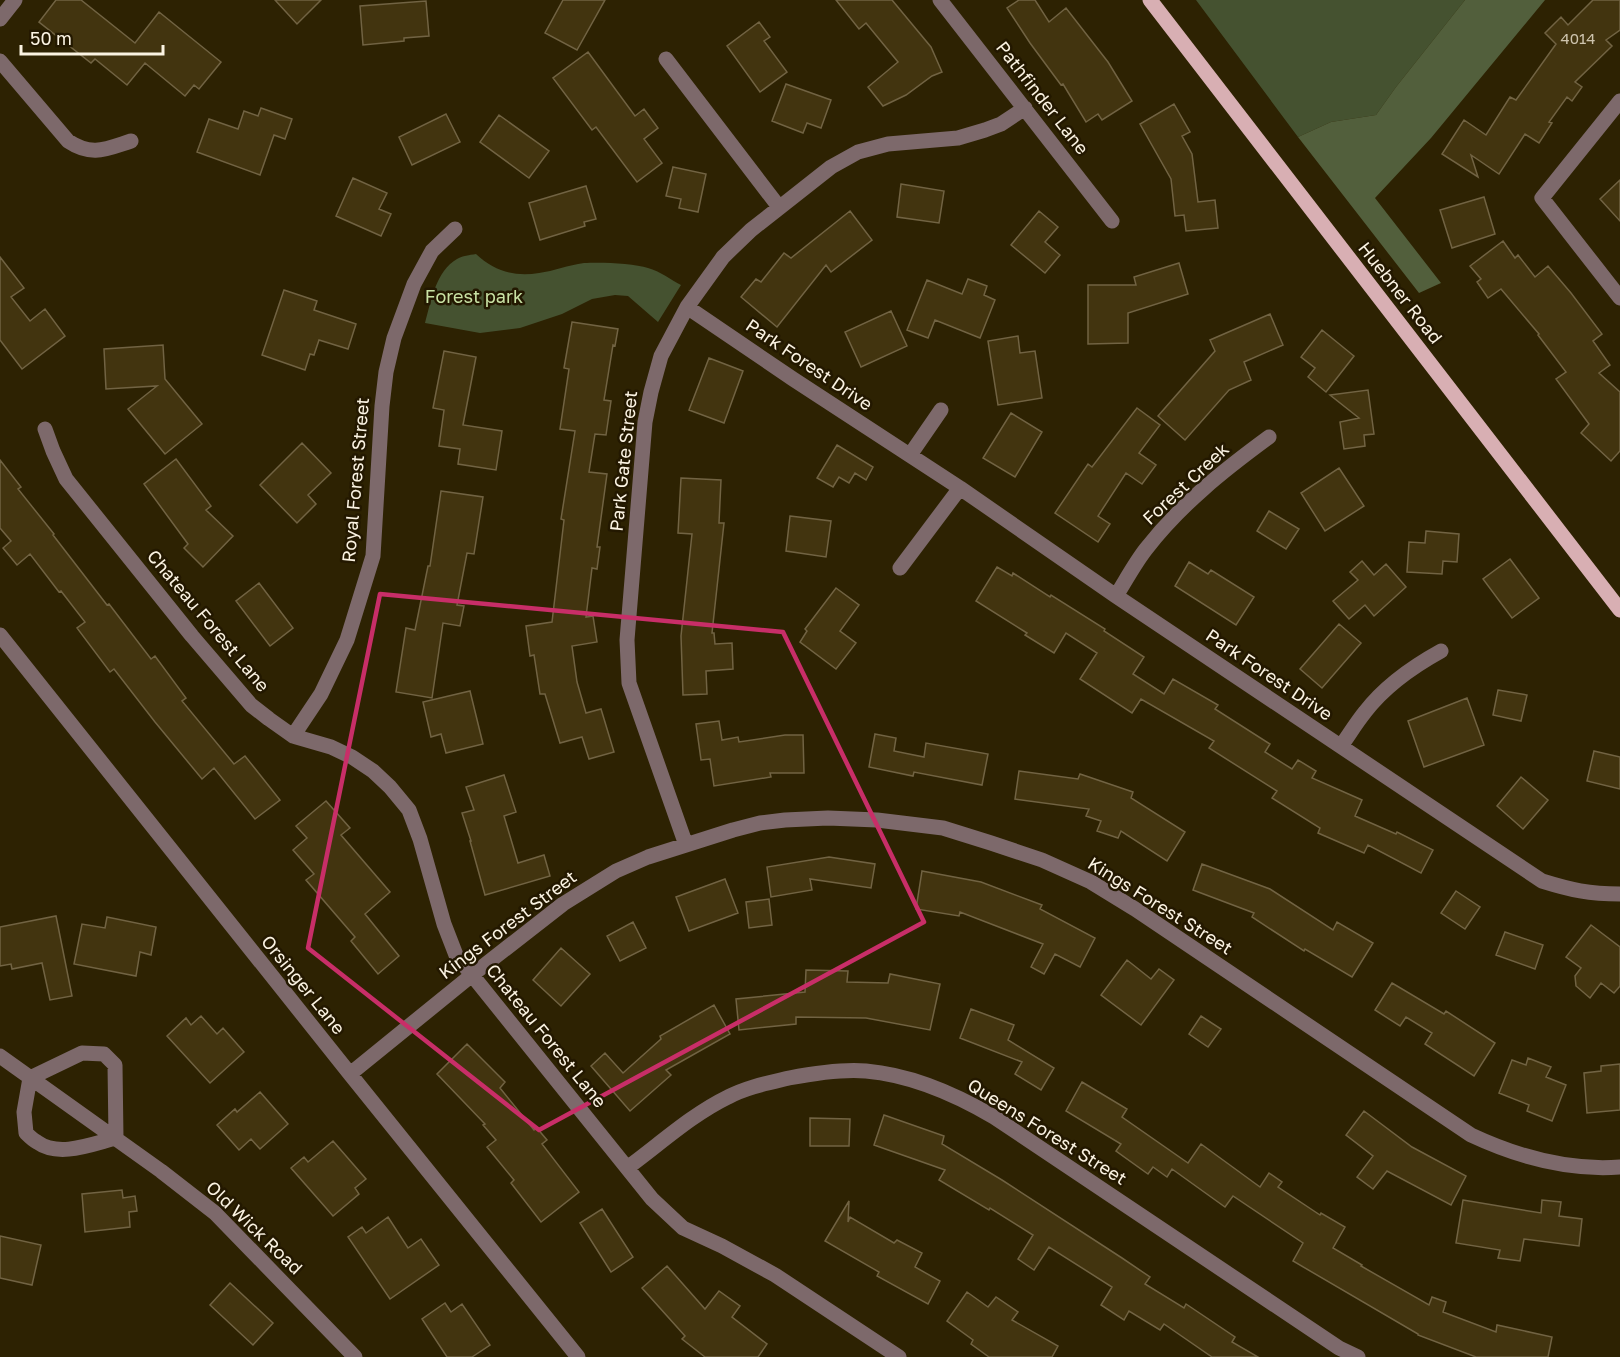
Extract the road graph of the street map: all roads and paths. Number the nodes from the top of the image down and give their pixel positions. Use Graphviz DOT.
graph roads {
  1 [pos="15,0"];
  2 [pos="940,0"];
  3 [pos="1150,0"];
  4 [pos="0,19"];
  5 [pos="666,59"];
  6 [pos="0,61"];
  7 [pos="1620,101"];
  8 [pos="1025,108"];
  9 [pos="131,141"];
  10 [pos="779,207"];
  11 [pos="1112,220"];
  12 [pos="455,229"];
  13 [pos="1620,298"];
  14 [pos="687,307"];
  15 [pos="941,410"];
  16 [pos="45,429"];
  17 [pos="1269,437"];
  18 [pos="909,455"];
  19 [pos="960,488"];
  20 [pos="900,568"];
  21 [pos="1116,596"];
  22 [pos="1618,604"];
  23 [pos="0,636"];
  24 [pos="1441,651"];
  25 [pos="293,736"];
  26 [pos="1341,746"];
  27 [pos="686,845"];
  28 [pos="1620,894"];
  29 [pos="472,975"];
  30 [pos="0,1056"];
  31 [pos="350,1074"];
  32 [pos="30,1078"];
  33 [pos="116,1138"];
  34 [pos="1620,1167"];
  35 [pos="627,1168"];
  36 [pos="355,1357"];
  37 [pos="579,1357"];
  38 [pos="899,1357"];
  39 [pos="1358,1357"];
  1 -- 4 [label="street"];
  2 -- 8 [label="street, Pathfinder Lane"];
  3 -- 22 [label="main road, Huebner Road"];
  5 -- 10 [label="street"];
  6 -- 9 [label="street"];
  7 -- 13 [label="street"];
  8 -- 10 [label="street, Park Gate Street"];
  8 -- 11 [label="street, Pathfinder Lane"];
  10 -- 14 [label="street, Park Gate Street"];
  12 -- 25 [label="street, Royal Forest Street"];
  14 -- 18 [label="street, Park Forest Drive"];
  14 -- 27 [label="street, Park Gate Street"];
  15 -- 18 [label="street"];
  16 -- 25 [label="street, Chateau Forest Lane"];
  17 -- 21 [label="street, Forest Creek"];
  18 -- 19 [label="street, Park Forest Drive"];
  19 -- 20 [label="street"];
  19 -- 21 [label="street, Park Forest Drive"];
  21 -- 26 [label="street, Park Forest Drive"];
  23 -- 31 [label="street, Orsinger Lane"];
  24 -- 26 [label="street"];
  25 -- 29 [label="street, Chateau Forest Lane"];
  26 -- 28 [label="street, Park Forest Drive"];
  27 -- 29 [label="street, Kings Forest Street"];
  27 -- 34 [label="street, Kings Forest Street"];
  29 -- 31 [label="street, Kings Forest Street"];
  29 -- 35 [label="street, Chateau Forest Lane"];
  30 -- 32 [label="street, Old Wick Road"];
  31 -- 37 [label="street, Orsinger Lane"];
  32 -- 33 [label="street, Old Wick Road"];
  32 -- 33 [label="street"];
  32 -- 33 [label="street"];
  33 -- 36 [label="street, Old Wick Road"];
  35 -- 38 [label="street, Chateau Forest Lane"];
  35 -- 39 [label="street, Queens Forest Street"];
}
